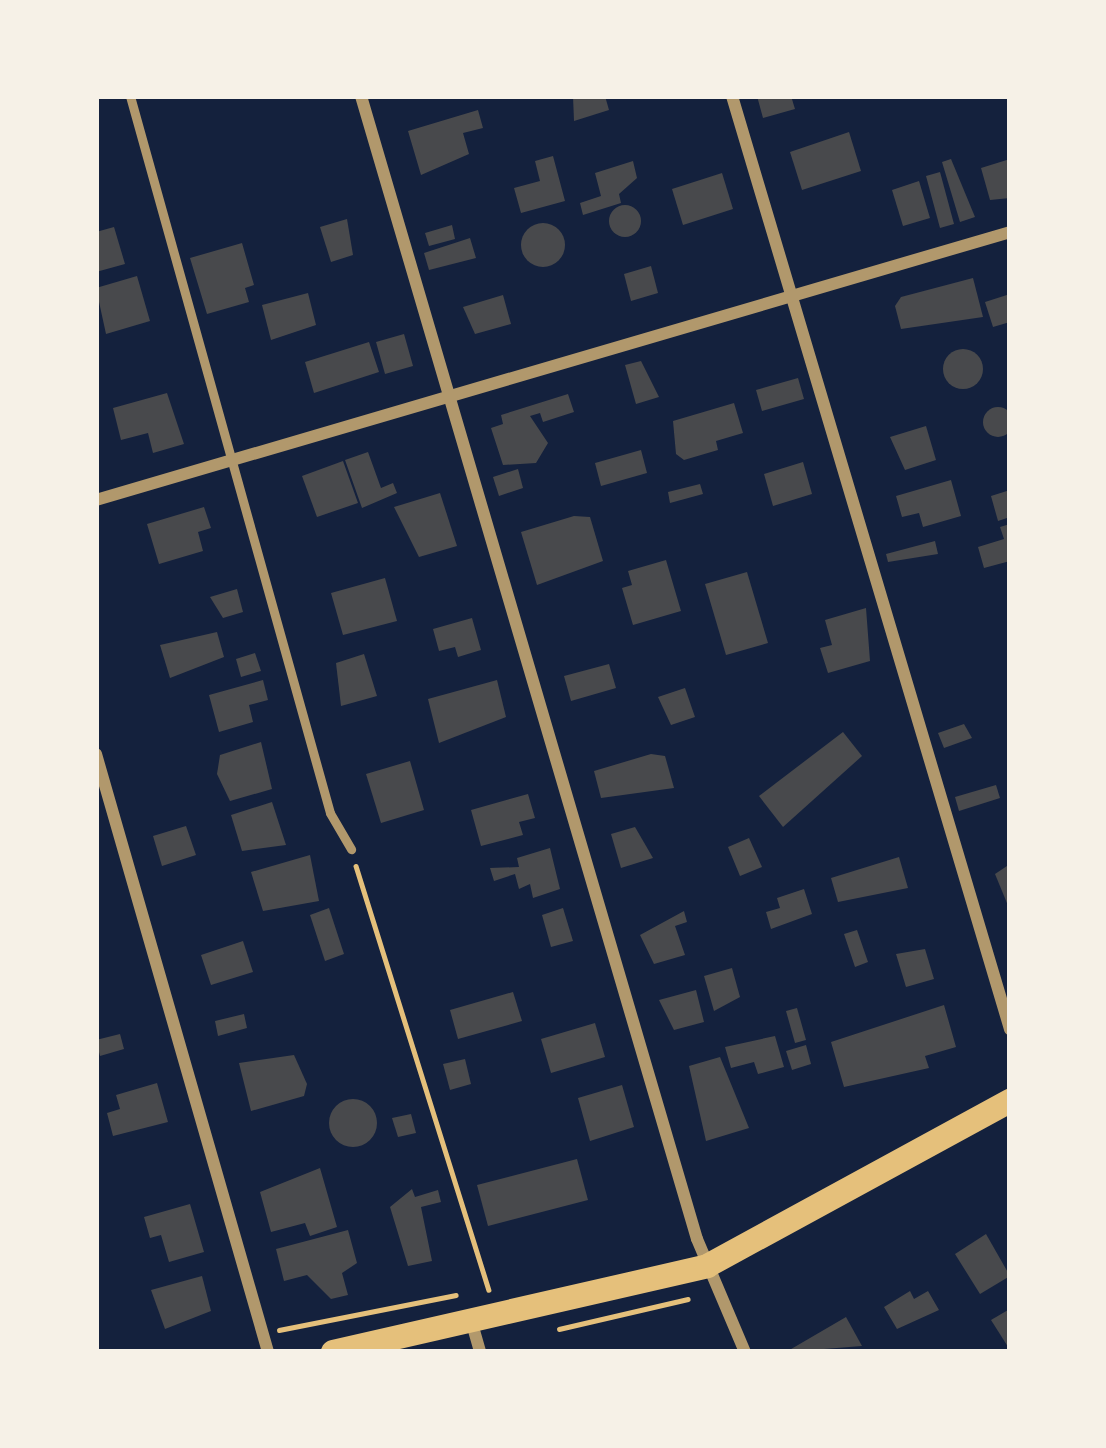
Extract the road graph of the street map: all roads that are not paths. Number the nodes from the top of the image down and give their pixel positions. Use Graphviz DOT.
graph roads {
  1 [pos="130,96"];
  2 [pos="362,96"];
  3 [pos="732,96"];
  4 [pos="1010,232"];
  5 [pos="791,297"];
  6 [pos="449,397"];
  7 [pos="230,461"];
  8 [pos="96,500"];
  9 [pos="96,754"];
  10 [pos="351,849"];
  11 [pos="1010,1029"];
  12 [pos="1010,1101"];
  13 [pos="707,1266"];
  14 [pos="471,1320"];
  15 [pos="268,1352"];
  16 [pos="333,1352"];
  17 [pos="480,1352"];
  18 [pos="745,1352"];
  1 -- 7 [label="lane"];
  2 -- 6 [label="street"];
  3 -- 5 [label="street"];
  4 -- 5 [label="street"];
  5 -- 6 [label="street"];
  5 -- 11 [label="street"];
  6 -- 7 [label="street"];
  6 -- 13 [label="street"];
  7 -- 8 [label="street"];
  7 -- 10 [label="lane"];
  9 -- 15 [label="street"];
  12 -- 13 [label="main road"];
  13 -- 14 [label="main road"];
  13 -- 18 [label="street"];
  14 -- 16 [label="main road"];
  14 -- 17 [label="street"];
}
